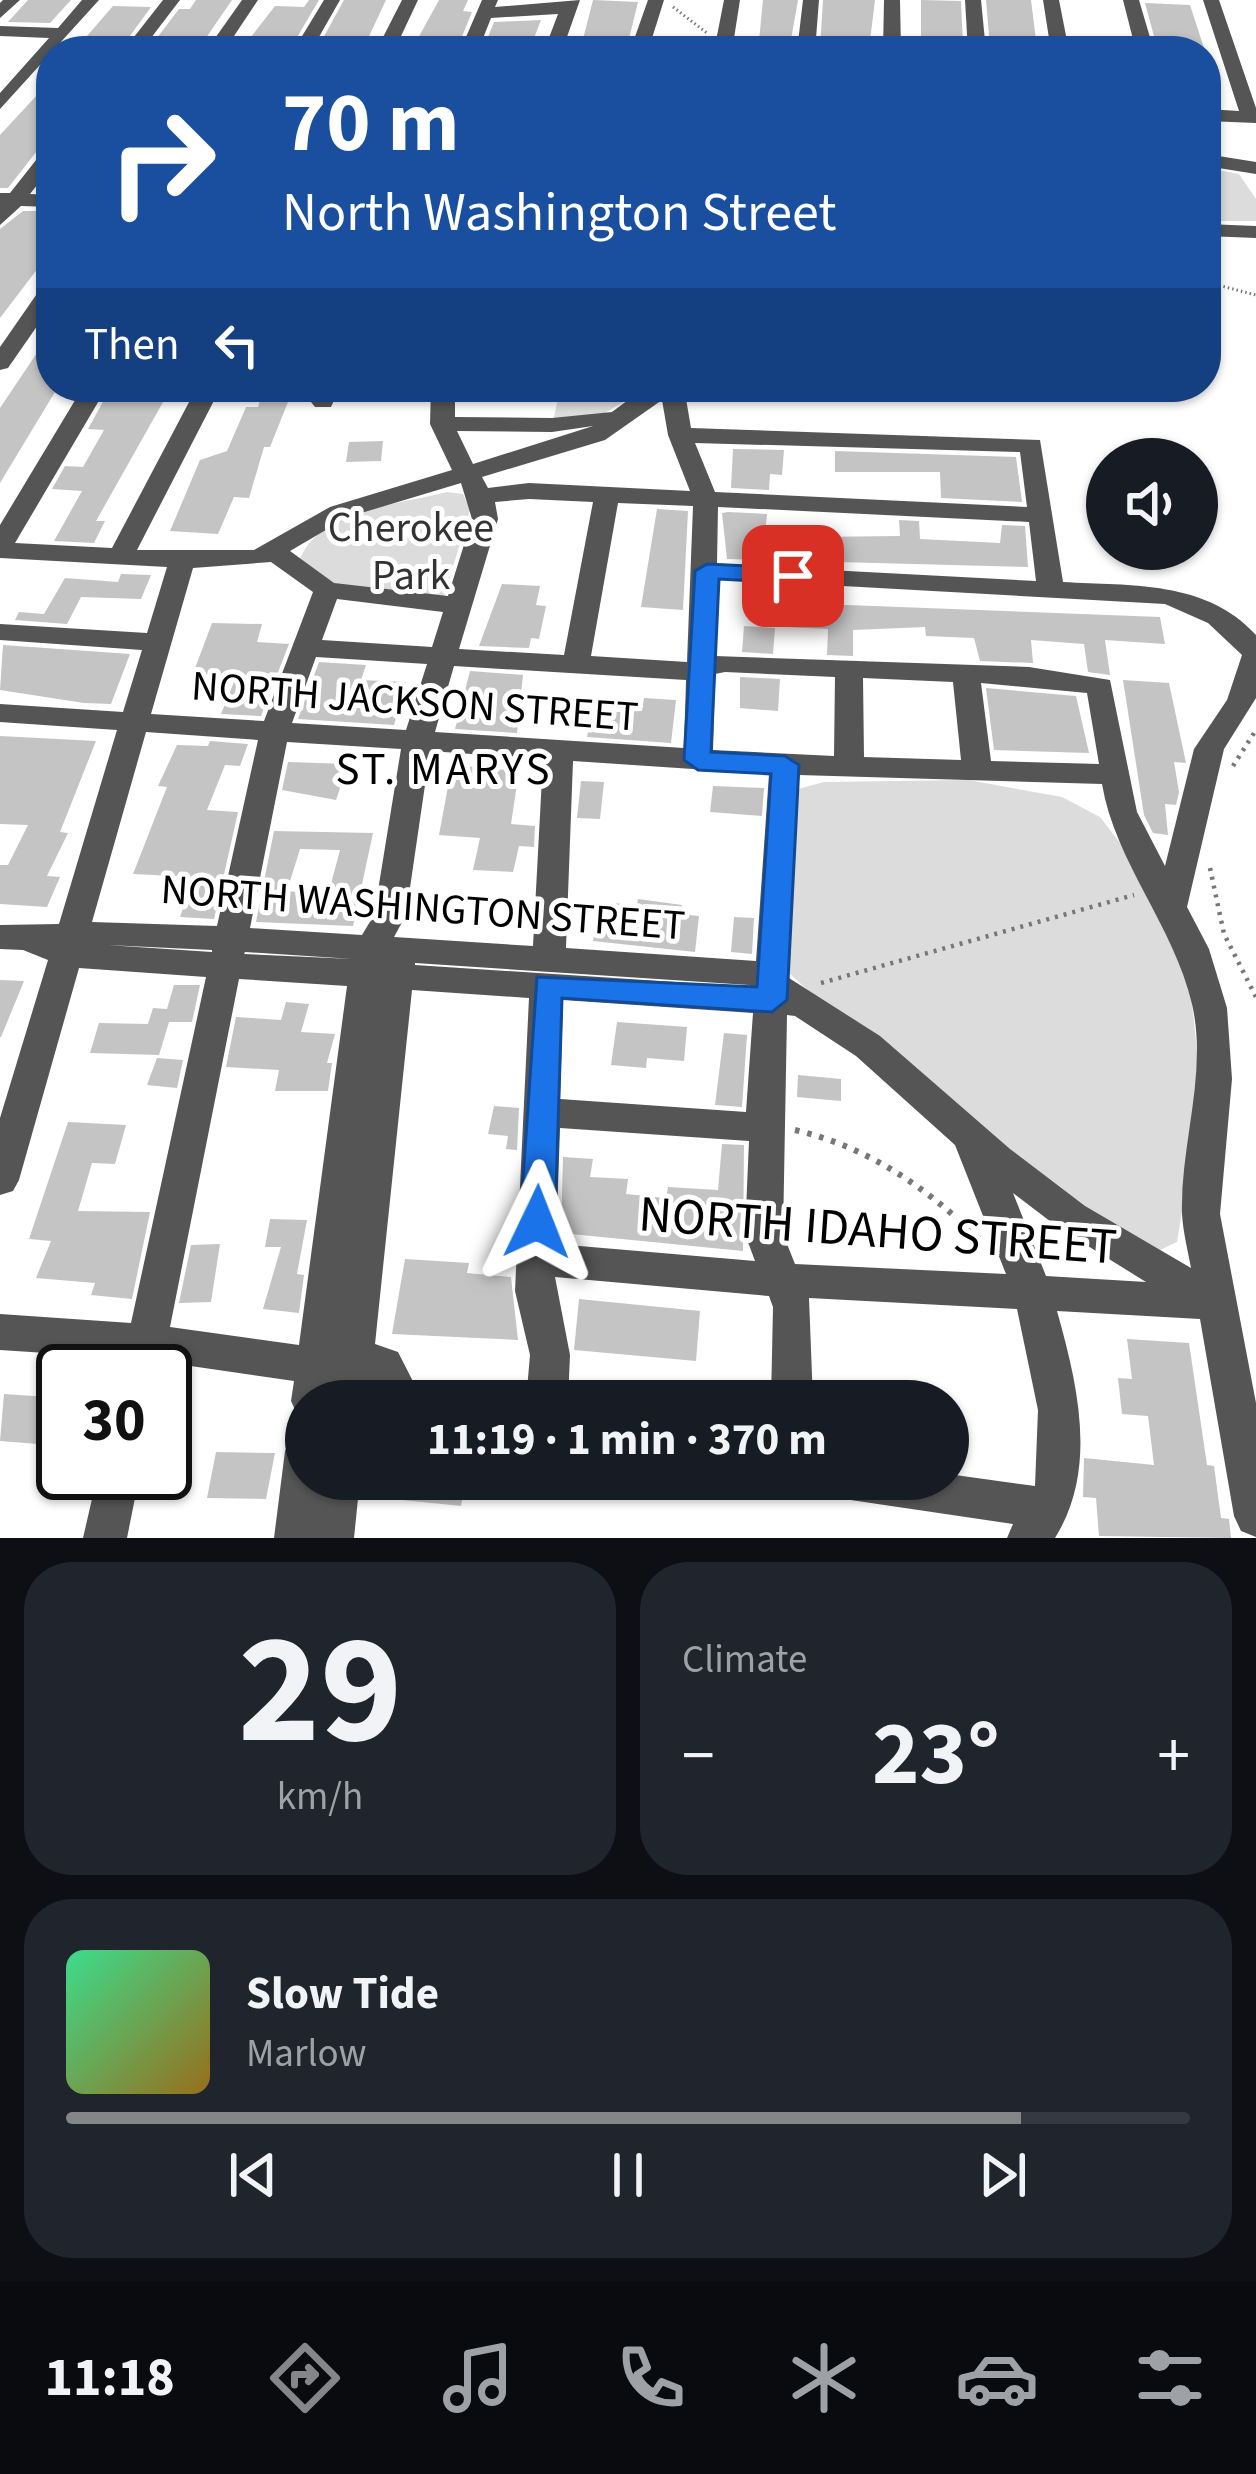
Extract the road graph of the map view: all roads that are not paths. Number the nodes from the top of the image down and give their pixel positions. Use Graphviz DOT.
graph roads {
  1 [pos="12,0"];
  2 [pos="92,0"];
  3 [pos="172,0"];
  4 [pos="250,0"];
  5 [pos="332,0"];
  6 [pos="410,0"];
  7 [pos="660,0"];
  8 [pos="731,0"];
  9 [pos="811,0"];
  10 [pos="892,0"];
  11 [pos="973,0"];
  12 [pos="1051,0"];
  13 [pos="1132,0"];
  14 [pos="1211,0"];
  15 [pos="571,4"];
  16 [pos="487,7"];
  17 [pos="0,13"];
  18 [pos="0,31"];
  19 [pos="62,33"];
  20 [pos="60,36"];
  21 [pos="144,36"];
  22 [pos="225,36"];
  23 [pos="311,36"];
  24 [pos="392,36"];
  25 [pos="475,36"];
  26 [pos="559,36"];
  27 [pos="645,36"];
  28 [pos="725,36"];
  29 [pos="807,36"];
  30 [pos="892,36"];
  31 [pos="976,36"];
  32 [pos="1057,36"];
  33 [pos="1141,36"];
  34 [pos="0,64"];
  35 [pos="36,66"];
  36 [pos="36,71"];
  37 [pos="0,104"];
  38 [pos="1221,116"];
  39 [pos="1253,117"];
  40 [pos="1221,162"];
  41 [pos="1255,168"];
  42 [pos="36,170"];
  43 [pos="8,199"];
  44 [pos="0,219"];
  45 [pos="1221,231"];
  46 [pos="1256,232"];
  47 [pos="36,316"];
  48 [pos="10,334"];
  49 [pos="0,363"];
  50 [pos="86,402"];
  51 [pos="201,402"];
  52 [pos="442,402"];
  53 [pos="642,402"];
  54 [pos="674,402"];
  55 [pos="633,406"];
  56 [pos="442,424"];
  57 [pos="680,435"];
  58 [pos="474,487"];
  59 [pos="607,495"];
  60 [pos="706,501"];
  61 [pos="1040,515"];
  62 [pos="0,548"];
  63 [pos="274,552"];
  64 [pos="120,558"];
  65 [pos="182,560"];
  66 [pos="707,571"];
  67 [pos="327,590"];
  68 [pos="1051,590"];
  69 [pos="459,606"];
  70 [pos="0,632"];
  71 [pos="158,642"];
  72 [pos="304,648"];
  73 [pos="443,656"];
  74 [pos="576,664"];
  75 [pos="703,668"];
  76 [pos="849,671"];
  77 [pos="966,675"];
  78 [pos="0,712"];
  79 [pos="134,723"];
  80 [pos="274,732"];
  81 [pos="417,742"];
  82 [pos="558,751"];
  83 [pos="698,760"];
  84 [pos="849,763"];
  85 [pos="785,765"];
  86 [pos="977,768"];
  87 [pos="1112,774"];
  88 [pos="1167,897"];
  89 [pos="15,938"];
  90 [pos="71,943"];
  91 [pos="226,951"];
  92 [pos="385,951"];
  93 [pos="549,971"];
  94 [pos="783,994"];
  95 [pos="542,1112"];
  96 [pos="766,1127"];
  97 [pos="963,1131"];
  98 [pos="0,1180"];
  99 [pos="536,1259"];
  100 [pos="782,1280"];
  101 [pos="1031,1295"];
  102 [pos="1214,1302"];
  103 [pos="0,1332"];
  104 [pos="72,1344"];
  105 [pos="146,1344"];
  106 [pos="192,1361"];
  107 [pos="328,1374"];
  108 [pos="392,1380"];
  109 [pos="548,1380"];
  110 [pos="792,1380"];
  111 [pos="113,1500"];
  112 [pos="300,1500"];
  113 [pos="337,1500"];
  114 [pos="935,1500"];
  115 [pos="1256,1516"];
  116 [pos="1039,1524"];
  117 [pos="105,1538"];
  118 [pos="296,1538"];
  119 [pos="332,1538"];
  1 -- 17 [label="street"];
  2 -- 19 [label="street"];
  3 -- 21 [label="street"];
  4 -- 22 [label="street"];
  5 -- 23 [label="street"];
  6 -- 24 [label="street"];
  7 -- 27 [label="street"];
  8 -- 28 [label="street"];
  9 -- 29 [label="street"];
  10 -- 30 [label="street"];
  11 -- 31 [label="street"];
  12 -- 32 [label="street"];
  13 -- 33 [label="street"];
  14 -- 39 [label="street"];
  15 -- 16 [label="street"];
  15 -- 26 [label="street"];
  16 -- 25 [label="street"];
  18 -- 19 [label="street"];
  19 -- 20 [label="street"];
  34 -- 35 [label="street"];
  36 -- 37 [label="street"];
  38 -- 39 [label="street"];
  40 -- 41 [label="street"];
  42 -- 43 [label="street"];
  43 -- 44 [label="street"];
  45 -- 46 [label="street"];
  47 -- 48 [label="street"];
  48 -- 49 [label="street"];
  50 -- 62 [label="street"];
  51 -- 64 [label="street"];
  52 -- 56 [label="street"];
  53 -- 55 [label="street"];
  54 -- 57 [label="street"];
  55 -- 56 [label="street"];
  55 -- 58 [label="street"];
  56 -- 58 [label="street"];
  57 -- 60 [label="street"];
  57 -- 61 [label="street"];
  58 -- 59 [label="street"];
  58 -- 63 [label="street"];
  58 -- 69 [label="street"];
  59 -- 60 [label="street"];
  59 -- 74 [label="street"];
  60 -- 61 [label="street"];
  60 -- 66 [label="street"];
  61 -- 68 [label="street"];
  62 -- 64 [label="street"];
  63 -- 65 [label="street"];
  63 -- 67 [label="street"];
  64 -- 65 [label="street"];
  65 -- 71 [label="street"];
  66 -- 68 [label="street"];
  66 -- 75 [label="street"];
  67 -- 69 [label="street"];
  67 -- 72 [label="street"];
  68 -- 88 [label="street"];
  69 -- 73 [label="street"];
  70 -- 71 [label="street"];
  71 -- 79 [label="street"];
  72 -- 73 [label="street"];
  72 -- 80 [label="street"];
  73 -- 74 [label="street"];
  73 -- 81 [label="street"];
  74 -- 75 [label="street"];
  75 -- 76 [label="street"];
  75 -- 83 [label="street"];
  76 -- 77 [label="street"];
  76 -- 84 [label="street"];
  77 -- 86 [label="street"];
  77 -- 87 [label="street"];
  78 -- 79 [label="street, NORTH JACKSON STREET"];
  79 -- 80 [label="street, NORTH JACKSON STREET"];
  79 -- 90 [label="street"];
  80 -- 81 [label="street, NORTH JACKSON STREET"];
  80 -- 91 [label="street"];
  81 -- 82 [label="street, NORTH JACKSON STREET"];
  81 -- 92 [label="street"];
  82 -- 83 [label="street, NORTH JACKSON STREET"];
  82 -- 93 [label="street"];
  83 -- 85 [label="street, NORTH JACKSON STREET"];
  84 -- 85 [label="street, NORTH JACKSON STREET"];
  84 -- 86 [label="street, NORTH JACKSON STREET"];
  85 -- 94 [label="street"];
  86 -- 87 [label="street, NORTH JACKSON STREET"];
  87 -- 88 [label="street"];
  88 -- 102 [label="street"];
  89 -- 90 [label="street, NORTH WASHINGTON STREET"];
  90 -- 91 [label="street, NORTH WASHINGTON STREET"];
  90 -- 98 [label="street"];
  91 -- 92 [label="street, NORTH WASHINGTON STREET"];
  91 -- 105 [label="street"];
  92 -- 93 [label="street, NORTH WASHINGTON STREET"];
  92 -- 107 [label="street"];
  93 -- 94 [label="street, NORTH WASHINGTON STREET"];
  93 -- 95 [label="street"];
  94 -- 96 [label="street"];
  94 -- 97 [label="street, NORTH WASHINGTON STREET"];
  95 -- 96 [label="street"];
  95 -- 99 [label="street"];
  96 -- 100 [label="street"];
  97 -- 101 [label="street"];
  97 -- 102 [label="street, NORTH WASHINGTON STREET"];
  99 -- 100 [label="street, NORTH IDAHO STREET"];
  99 -- 109 [label="street"];
  100 -- 101 [label="street, NORTH IDAHO STREET"];
  100 -- 110 [label="street"];
  101 -- 102 [label="street, NORTH IDAHO STREET"];
  101 -- 116 [label="street"];
  102 -- 115 [label="street"];
  103 -- 104 [label="street"];
  106 -- 107 [label="street"];
  107 -- 108 [label="street"];
  111 -- 117 [label="street"];
  112 -- 118 [label="street"];
  113 -- 119 [label="street"];
  114 -- 116 [label="street"];
}
